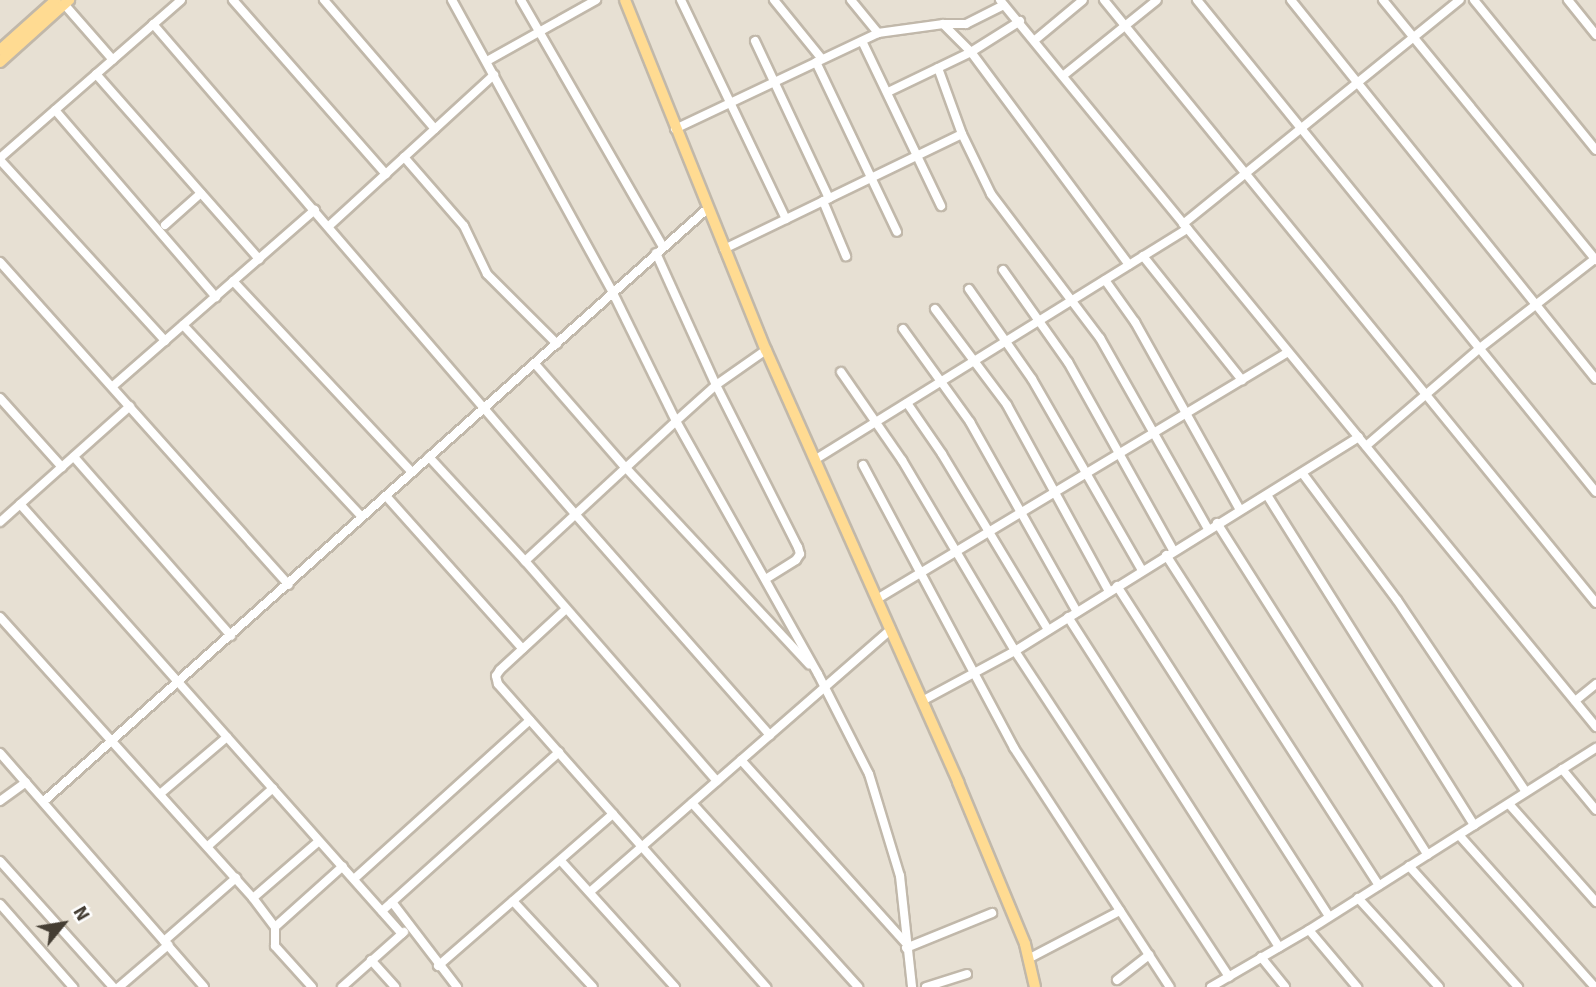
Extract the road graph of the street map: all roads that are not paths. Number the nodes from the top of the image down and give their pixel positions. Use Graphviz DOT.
graph roads {
  1 [pos="181,0"];
  2 [pos="233,0"];
  3 [pos="324,0"];
  4 [pos="452,0"];
  5 [pos="521,0"];
  6 [pos="625,0"];
  7 [pos="681,0"];
  8 [pos="774,0"];
  9 [pos="851,0"];
  10 [pos="1083,0"];
  11 [pos="1104,0"];
  12 [pos="1157,0"];
  13 [pos="1197,0"];
  14 [pos="1291,0"];
  15 [pos="1383,0"];
  16 [pos="1460,0"];
  17 [pos="1474,0"];
  18 [pos="1568,0"];
  19 [pos="63,1"];
  20 [pos="593,1"];
  21 [pos="1002,3"];
  22 [pos="1020,21"];
  23 [pos="153,24"];
  24 [pos="943,24"];
  25 [pos="1125,25"];
  26 [pos="539,32"];
  27 [pos="878,33"];
  28 [pos="1596,34"];
  29 [pos="1413,38"];
  30 [pos="1035,40"];
  31 [pos="755,41"];
  32 [pos="862,41"];
  33 [pos="1,49"];
  34 [pos="971,52"];
  35 [pos="113,60"];
  36 [pos="487,61"];
  37 [pos="819,61"];
  38 [pos="0,62"];
  39 [pos="938,68"];
  40 [pos="96,74"];
  41 [pos="494,75"];
  42 [pos="1064,75"];
  43 [pos="775,81"];
  44 [pos="1358,82"];
  45 [pos="888,92"];
  46 [pos="730,103"];
  47 [pos="55,110"];
  48 [pos="1300,128"];
  49 [pos="435,129"];
  50 [pos="675,129"];
  51 [pos="962,134"];
  52 [pos="1596,150"];
  53 [pos="404,157"];
  54 [pos="917,157"];
  55 [pos="0,159"];
  56 [pos="386,174"];
  57 [pos="1245,174"];
  58 [pos="871,178"];
  59 [pos="201,193"];
  60 [pos="826,200"];
  61 [pos="941,206"];
  62 [pos="707,209"];
  63 [pos="315,210"];
  64 [pos="786,219"];
  65 [pos="165,225"];
  66 [pos="329,226"];
  67 [pos="1185,226"];
  68 [pos="897,232"];
  69 [pos="663,247"];
  70 [pos="724,249"];
  71 [pos="656,253"];
  72 [pos="846,256"];
  73 [pos="1143,256"];
  74 [pos="259,259"];
  75 [pos="1596,259"];
  76 [pos="0,261"];
  77 [pos="1129,265"];
  78 [pos="1003,270"];
  79 [pos="1105,280"];
  80 [pos="233,281"];
  81 [pos="969,289"];
  82 [pos="613,293"];
  83 [pos="215,297"];
  84 [pos="1070,301"];
  85 [pos="1536,305"];
  86 [pos="935,309"];
  87 [pos="1040,320"];
  88 [pos="183,325"];
  89 [pos="904,328"];
  90 [pos="1007,340"];
  91 [pos="164,341"];
  92 [pos="557,344"];
  93 [pos="1480,348"];
  94 [pos="766,350"];
  95 [pos="1287,353"];
  96 [pos="974,361"];
  97 [pos="535,364"];
  98 [pos="841,372"];
  99 [pos="1596,379"];
  100 [pos="1242,380"];
  101 [pos="940,382"];
  102 [pos="716,385"];
  103 [pos="113,386"];
  104 [pos="1426,396"];
  105 [pos="0,398"];
  106 [pos="907,403"];
  107 [pos="130,406"];
  108 [pos="485,408"];
  109 [pos="1187,414"];
  110 [pos="676,421"];
  111 [pos="876,422"];
  112 [pos="1154,433"];
  113 [pos="1359,437"];
  114 [pos="1366,446"];
  115 [pos="1120,454"];
  116 [pos="74,457"];
  117 [pos="429,457"];
  118 [pos="816,459"];
  119 [pos="863,465"];
  120 [pos="62,467"];
  121 [pos="625,467"];
  122 [pos="412,472"];
  123 [pos="1087,474"];
  124 [pos="1303,474"];
  125 [pos="1596,492"];
  126 [pos="1054,494"];
  127 [pos="1267,495"];
  128 [pos="386,496"];
  129 [pos="20,504"];
  130 [pos="1240,510"];
  131 [pos="575,514"];
  132 [pos="1020,514"];
  133 [pos="2,516"];
  134 [pos="362,517"];
  135 [pos="1217,523"];
  136 [pos="1208,528"];
  137 [pos="988,533"];
  138 [pos="1170,552"];
  139 [pos="955,554"];
  140 [pos="524,561"];
  141 [pos="1142,570"];
  142 [pos="921,575"];
  143 [pos="765,579"];
  144 [pos="289,585"];
  145 [pos="1113,588"];
  146 [pos="877,599"];
  147 [pos="1596,603"];
  148 [pos="566,609"];
  149 [pos="1077,612"];
  150 [pos="0,617"];
  151 [pos="1068,617"];
  152 [pos="891,629"];
  153 [pos="1048,630"];
  154 [pos="231,636"];
  155 [pos="523,649"];
  156 [pos="1015,651"];
  157 [pos="972,673"];
  158 [pos="818,674"];
  159 [pos="179,683"];
  160 [pos="1596,684"];
  161 [pos="825,686"];
  162 [pos="922,701"];
  163 [pos="1575,701"];
  164 [pos="530,720"];
  165 [pos="1596,727"];
  166 [pos="770,735"];
  167 [pos="227,737"];
  168 [pos="113,742"];
  169 [pos="1596,748"];
  170 [pos="559,752"];
  171 [pos="0,753"];
  172 [pos="741,760"];
  173 [pos="1562,769"];
  174 [pos="717,781"];
  175 [pos="26,782"];
  176 [pos="273,788"];
  177 [pos="1526,792"];
  178 [pos="160,794"];
  179 [pos="0,801"];
  180 [pos="43,802"];
  181 [pos="692,803"];
  182 [pos="1509,804"];
  183 [pos="1596,810"];
  184 [pos="613,814"];
  185 [pos="1474,825"];
  186 [pos="1459,835"];
  187 [pos="319,841"];
  188 [pos="208,846"];
  189 [pos="642,847"];
  190 [pos="1428,855"];
  191 [pos="0,861"];
  192 [pos="561,861"];
  193 [pos="343,866"];
  194 [pos="1409,866"];
  195 [pos="236,878"];
  196 [pos="354,878"];
  197 [pos="1378,886"];
  198 [pos="591,891"];
  199 [pos="253,898"];
  200 [pos="1358,898"];
  201 [pos="513,901"];
  202 [pos="392,902"];
  203 [pos="1596,902"];
  204 [pos="0,904"];
  205 [pos="382,911"];
  206 [pos="1120,911"];
  207 [pos="992,913"];
  208 [pos="1329,916"];
  209 [pos="275,927"];
  210 [pos="1309,930"];
  211 [pos="406,931"];
  212 [pos="166,943"];
  213 [pos="906,946"];
  214 [pos="1279,947"];
  215 [pos="1149,955"];
  216 [pos="1261,957"];
  217 [pos="1028,959"];
  218 [pos="371,960"];
  219 [pos="438,966"];
  220 [pos="967,974"];
  221 [pos="1228,977"];
  222 [pos="1117,980"];
  223 [pos="73,987"];
  224 [pos="113,987"];
  225 [pos="119,987"];
  226 [pos="204,987"];
  227 [pos="312,987"];
  228 [pos="342,987"];
  229 [pos="395,987"];
  230 [pos="457,987"];
  231 [pos="593,987"];
  232 [pos="675,987"];
  233 [pos="766,987"];
  234 [pos="858,987"];
  235 [pos="912,987"];
  236 [pos="926,987"];
  237 [pos="1035,987"];
  238 [pos="1170,987"];
  239 [pos="1211,987"];
  240 [pos="1284,987"];
  241 [pos="1357,987"];
  242 [pos="1439,987"];
  243 [pos="1518,987"];
  244 [pos="1595,987"];
  1 -- 23 [label="street"];
  2 -- 56 [label="street"];
  3 -- 49 [label="street"];
  4 -- 36 [label="street"];
  5 -- 26 [label="street"];
  6 -- 50 [label="main road"];
  7 -- 46 [label="street"];
  8 -- 37 [label="street"];
  9 -- 27 [label="street"];
  10 -- 30 [label="street"];
  11 -- 25 [label="street"];
  12 -- 25 [label="street"];
  13 -- 48 [label="street"];
  14 -- 44 [label="street"];
  15 -- 29 [label="street"];
  16 -- 29 [label="street"];
  17 -- 52 [label="street"];
  18 -- 28 [label="street"];
  19 -- 33 [label="main road"];
  19 -- 35 [label="street"];
  19 -- 38 [label="main road"];
  20 -- 26 [label="street"];
  21 -- 22 [label="street"];
  21 -- 24 [label="street"];
  22 -- 30 [label="street"];
  22 -- 34 [label="street"];
  23 -- 35 [label="street"];
  23 -- 63 [label="street"];
  24 -- 27 [label="street"];
  24 -- 34 [label="street"];
  25 -- 42 [label="street"];
  25 -- 57 [label="street"];
  26 -- 36 [label="street"];
  26 -- 69 [label="street"];
  27 -- 32 [label="street"];
  29 -- 44 [label="street"];
  29 -- 75 [label="street"];
  30 -- 42 [label="street"];
  31 -- 43 [label="street"];
  32 -- 37 [label="street"];
  32 -- 45 [label="street"];
  34 -- 39 [label="street"];
  34 -- 77 [label="street"];
  35 -- 40 [label="street"];
  36 -- 41 [label="street"];
  37 -- 43 [label="street"];
  37 -- 58 [label="street"];
  39 -- 45 [label="street"];
  39 -- 51 [label="street"];
  40 -- 47 [label="street"];
  40 -- 59 [label="street"];
  41 -- 49 [label="street"];
  41 -- 82 [label="street"];
  42 -- 67 [label="street"];
  43 -- 46 [label="street"];
  43 -- 60 [label="street"];
  44 -- 48 [label="street"];
  44 -- 85 [label="street"];
  45 -- 54 [label="street"];
  46 -- 50 [label="street"];
  46 -- 64 [label="street"];
  47 -- 55 [label="street"];
  47 -- 83 [label="street"];
  48 -- 57 [label="street"];
  48 -- 93 [label="street"];
  49 -- 53 [label="street"];
  50 -- 62 [label="main road"];
  51 -- 54 [label="street"];
  51 -- 84 [label="street"];
  53 -- 56 [label="street"];
  53 -- 92 [label="street"];
  54 -- 58 [label="street"];
  54 -- 61 [label="street"];
  55 -- 91 [label="street"];
  56 -- 66 [label="street"];
  57 -- 67 [label="street"];
  57 -- 104 [label="street"];
  58 -- 60 [label="street"];
  58 -- 68 [label="street"];
  59 -- 65 [label="street"];
  59 -- 74 [label="street"];
  60 -- 64 [label="street"];
  60 -- 72 [label="street"];
  62 -- 69 [label="street"];
  62 -- 70 [label="main road"];
  63 -- 66 [label="street"];
  63 -- 74 [label="street"];
  64 -- 70 [label="street"];
  66 -- 108 [label="street"];
  67 -- 73 [label="street"];
  67 -- 95 [label="street"];
  69 -- 71 [label="street"];
  70 -- 94 [label="main road"];
  71 -- 82 [label="street"];
  71 -- 102 [label="street"];
  73 -- 77 [label="street"];
  73 -- 100 [label="street"];
  74 -- 80 [label="street"];
  75 -- 85 [label="street"];
  76 -- 103 [label="street"];
  77 -- 79 [label="street"];
  78 -- 87 [label="street"];
  79 -- 84 [label="street"];
  79 -- 109 [label="street"];
  80 -- 83 [label="street"];
  80 -- 122 [label="street"];
  81 -- 90 [label="street"];
  82 -- 92 [label="street"];
  82 -- 110 [label="street"];
  83 -- 88 [label="street"];
  84 -- 87 [label="street"];
  84 -- 112 [label="street"];
  85 -- 93 [label="street"];
  85 -- 99 [label="street"];
  86 -- 96 [label="street"];
  87 -- 90 [label="street"];
  87 -- 115 [label="street"];
  88 -- 91 [label="street"];
  88 -- 134 [label="street"];
  89 -- 101 [label="street"];
  90 -- 96 [label="street"];
  90 -- 123 [label="street"];
  91 -- 103 [label="street"];
  92 -- 97 [label="street"];
  93 -- 104 [label="street"];
  93 -- 125 [label="street"];
  94 -- 102 [label="street"];
  94 -- 118 [label="main road"];
  95 -- 100 [label="street"];
  95 -- 113 [label="street"];
  96 -- 101 [label="street"];
  96 -- 126 [label="street"];
  97 -- 108 [label="street"];
  97 -- 121 [label="street"];
  98 -- 111 [label="street"];
  100 -- 109 [label="street"];
  101 -- 106 [label="street"];
  101 -- 132 [label="street"];
  102 -- 110 [label="street"];
  102 -- 143 [label="street"];
  103 -- 107 [label="street"];
  104 -- 114 [label="street"];
  104 -- 147 [label="street"];
  105 -- 120 [label="street"];
  106 -- 111 [label="street"];
  106 -- 137 [label="street"];
  107 -- 116 [label="street"];
  107 -- 144 [label="street"];
  108 -- 117 [label="street"];
  108 -- 131 [label="street"];
  109 -- 112 [label="street"];
  109 -- 130 [label="street"];
  110 -- 121 [label="street"];
  110 -- 143 [label="street"];
  111 -- 118 [label="street"];
  111 -- 139 [label="street"];
  112 -- 115 [label="street"];
  112 -- 136 [label="street"];
  113 -- 114 [label="street"];
  113 -- 124 [label="street"];
  114 -- 163 [label="street"];
  115 -- 123 [label="street"];
  115 -- 138 [label="street"];
  116 -- 120 [label="street"];
  116 -- 154 [label="street"];
  117 -- 122 [label="street"];
  117 -- 140 [label="street"];
  118 -- 146 [label="main road"];
  119 -- 142 [label="street"];
  120 -- 129 [label="street"];
  121 -- 131 [label="street"];
  121 -- 158 [label="street"];
  122 -- 128 [label="street"];
  123 -- 126 [label="street"];
  123 -- 141 [label="street"];
  124 -- 127 [label="street"];
  124 -- 177 [label="street"];
  126 -- 132 [label="street"];
  126 -- 145 [label="street"];
  127 -- 130 [label="street"];
  127 -- 185 [label="street"];
  128 -- 134 [label="street"];
  128 -- 155 [label="street"];
  129 -- 133 [label="street"];
  129 -- 159 [label="street"];
  130 -- 135 [label="street"];
  131 -- 140 [label="street"];
  131 -- 166 [label="street"];
  132 -- 137 [label="street"];
  132 -- 149 [label="street"];
  134 -- 144 [label="street"];
  135 -- 136 [label="street"];
  135 -- 190 [label="street"];
  136 -- 138 [label="street"];
  137 -- 139 [label="street"];
  137 -- 153 [label="street"];
  138 -- 141 [label="street"];
  138 -- 197 [label="street"];
  139 -- 142 [label="street"];
  139 -- 156 [label="street"];
  140 -- 148 [label="street"];
  141 -- 145 [label="street"];
  142 -- 146 [label="street"];
  142 -- 157 [label="street"];
  143 -- 158 [label="street"];
  144 -- 154 [label="street"];
  145 -- 149 [label="street"];
  145 -- 208 [label="street"];
  146 -- 152 [label="main road"];
  148 -- 155 [label="street"];
  148 -- 174 [label="street"];
  149 -- 151 [label="street"];
  150 -- 168 [label="street"];
  151 -- 153 [label="street"];
  151 -- 214 [label="street"];
  152 -- 161 [label="street"];
  152 -- 162 [label="main road"];
  153 -- 156 [label="street"];
  154 -- 159 [label="street"];
  155 -- 164 [label="street"];
  156 -- 157 [label="street"];
  156 -- 221 [label="street"];
  157 -- 162 [label="street"];
  157 -- 206 [label="street"];
  158 -- 161 [label="street"];
  159 -- 167 [label="street"];
  159 -- 168 [label="street"];
  160 -- 163 [label="street"];
  161 -- 166 [label="street"];
  161 -- 213 [label="street"];
  162 -- 217 [label="main road"];
  163 -- 165 [label="street"];
  164 -- 170 [label="street"];
  164 -- 196 [label="street"];
  166 -- 172 [label="street"];
  167 -- 176 [label="street"];
  167 -- 178 [label="street"];
  168 -- 178 [label="street"];
  168 -- 180 [label="street"];
  169 -- 173 [label="street"];
  170 -- 184 [label="street"];
  170 -- 202 [label="street"];
  171 -- 175 [label="street"];
  172 -- 174 [label="street"];
  172 -- 213 [label="street"];
  173 -- 177 [label="street"];
  173 -- 183 [label="street"];
  174 -- 181 [label="street"];
  175 -- 179 [label="street"];
  175 -- 180 [label="street"];
  176 -- 187 [label="street"];
  176 -- 188 [label="street"];
  177 -- 182 [label="street"];
  178 -- 188 [label="street"];
  180 -- 212 [label="street"];
  181 -- 189 [label="street"];
  181 -- 234 [label="street"];
  182 -- 185 [label="street"];
  182 -- 203 [label="street"];
  184 -- 189 [label="street"];
  184 -- 192 [label="street"];
  185 -- 186 [label="street"];
  186 -- 190 [label="street"];
  186 -- 244 [label="street"];
  187 -- 193 [label="street"];
  187 -- 199 [label="street"];
  188 -- 195 [label="street"];
  189 -- 198 [label="street"];
  189 -- 233 [label="street"];
  190 -- 194 [label="street"];
  191 -- 224 [label="street"];
  192 -- 198 [label="street"];
  192 -- 201 [label="street"];
  193 -- 196 [label="street"];
  193 -- 209 [label="street"];
  194 -- 197 [label="street"];
  194 -- 243 [label="street"];
  195 -- 199 [label="street"];
  195 -- 212 [label="street"];
  196 -- 205 [label="street"];
  197 -- 200 [label="street"];
  198 -- 232 [label="street"];
  199 -- 209 [label="street"];
  200 -- 208 [label="street"];
  200 -- 242 [label="street"];
  201 -- 219 [label="street"];
  201 -- 231 [label="street"];
  202 -- 205 [label="street"];
  202 -- 211 [label="street"];
  204 -- 223 [label="street"];
  205 -- 211 [label="street"];
  206 -- 215 [label="street"];
  206 -- 217 [label="street"];
  207 -- 213 [label="street"];
  208 -- 210 [label="street"];
  209 -- 227 [label="street"];
  210 -- 214 [label="street"];
  210 -- 241 [label="street"];
  211 -- 218 [label="street"];
  211 -- 219 [label="street"];
  212 -- 225 [label="street"];
  212 -- 226 [label="street"];
  213 -- 235 [label="street"];
  214 -- 216 [label="street"];
  215 -- 222 [label="street"];
  215 -- 238 [label="street"];
  216 -- 221 [label="street"];
  216 -- 240 [label="street"];
  217 -- 237 [label="main road"];
  218 -- 228 [label="street"];
  218 -- 229 [label="street"];
  219 -- 230 [label="street"];
  220 -- 236 [label="street"];
  221 -- 239 [label="street"];
}
